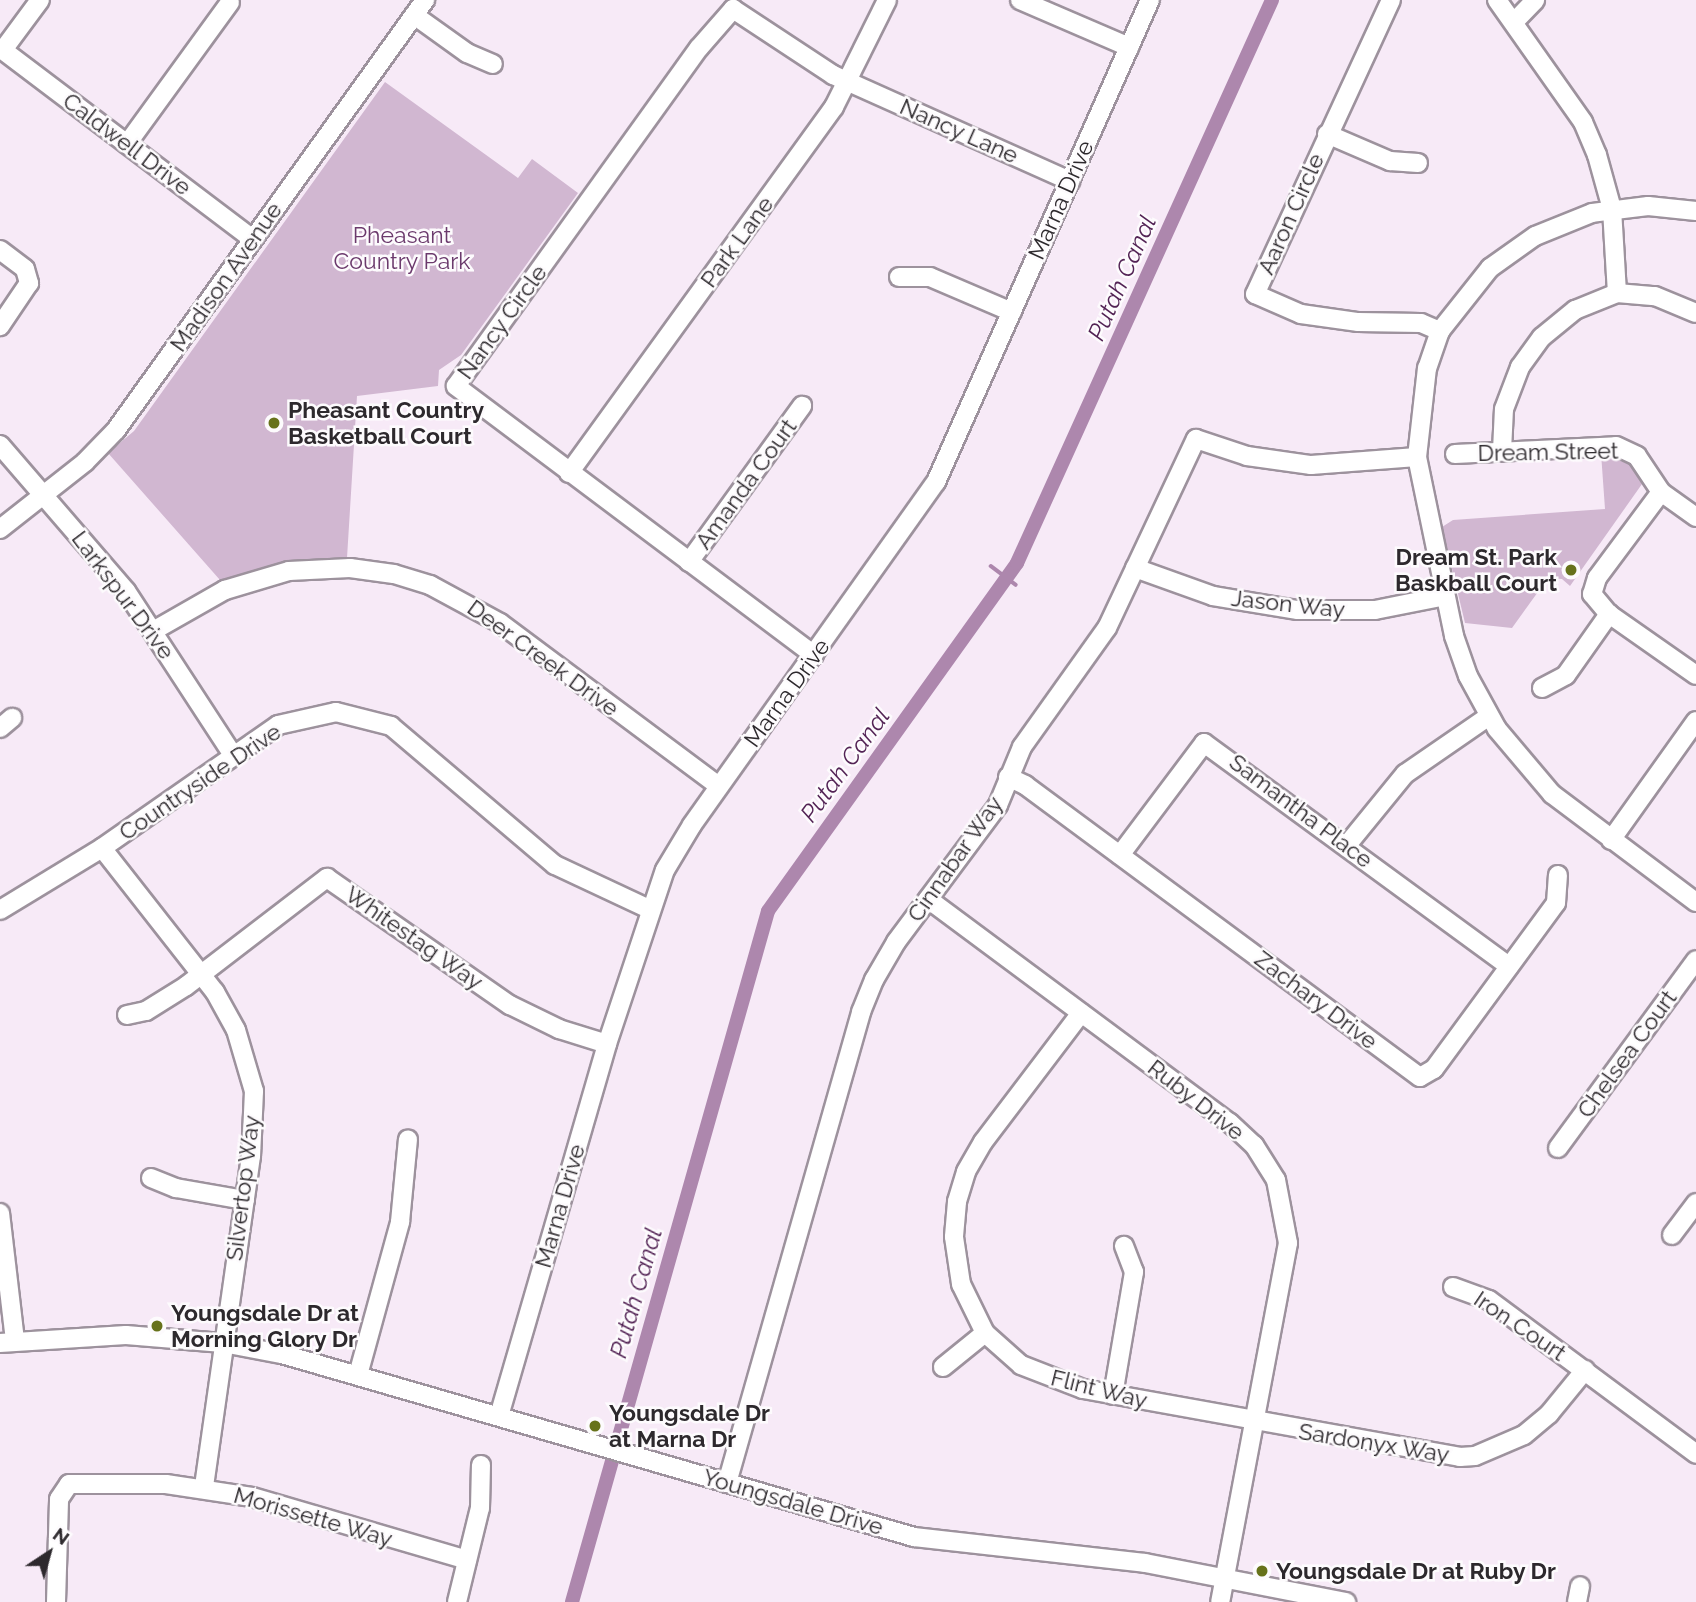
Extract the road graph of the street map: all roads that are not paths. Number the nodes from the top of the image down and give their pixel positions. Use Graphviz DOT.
graph roads {
  1 [pos="40,0"];
  2 [pos="425,0"];
  3 [pos="887,0"];
  4 [pos="1020,0"];
  5 [pos="1150,0"];
  6 [pos="1391,0"];
  7 [pos="1497,0"];
  8 [pos="1535,0"];
  9 [pos="230,2"];
  10 [pos="414,15"];
  11 [pos="1515,21"];
  12 [pos="1129,47"];
  13 [pos="1,49"];
  14 [pos="494,64"];
  15 [pos="849,82"];
  16 [pos="1326,134"];
  17 [pos="127,144"];
  18 [pos="1418,163"];
  19 [pos="1070,181"];
  20 [pos="1612,209"];
  21 [pos="1696,211"];
  22 [pos="253,239"];
  23 [pos="0,250"];
  24 [pos="899,277"];
  25 [pos="1617,293"];
  26 [pos="1012,312"];
  27 [pos="1696,313"];
  28 [pos="0,326"];
  29 [pos="1440,331"];
  30 [pos="802,406"];
  31 [pos="0,445"];
  32 [pos="1502,451"];
  33 [pos="1455,454"];
  34 [pos="1417,457"];
  35 [pos="569,473"];
  36 [pos="1661,492"];
  37 [pos="45,495"];
  38 [pos="1696,517"];
  39 [pos="0,529"];
  40 [pos="689,562"];
  41 [pos="1135,568"];
  42 [pos="1445,597"];
  43 [pos="1609,614"];
  44 [pos="153,631"];
  45 [pos="814,655"];
  46 [pos="1696,675"];
  47 [pos="1542,688"];
  48 [pos="1489,716"];
  49 [pos="1696,721"];
  50 [pos="233,755"];
  51 [pos="1008,777"];
  52 [pos="719,786"];
  53 [pos="1611,841"];
  54 [pos="1347,845"];
  55 [pos="102,848"];
  56 [pos="1120,855"];
  57 [pos="1558,875"];
  58 [pos="929,899"];
  59 [pos="1696,902"];
  60 [pos="649,909"];
  61 [pos="0,910"];
  62 [pos="1696,960"];
  63 [pos="1509,966"];
  64 [pos="202,974"];
  65 [pos="1081,1013"];
  66 [pos="127,1015"];
  67 [pos="607,1044"];
  68 [pos="408,1139"];
  69 [pos="1558,1147"];
  70 [pos="151,1178"];
  71 [pos="245,1200"];
  72 [pos="1696,1203"];
  73 [pos="0,1213"];
  74 [pos="1672,1235"];
  75 [pos="1124,1246"];
  76 [pos="1452,1287"];
  77 [pos="985,1333"];
  78 [pos="8,1342"];
  79 [pos="223,1343"];
  80 [pos="943,1367"];
  81 [pos="1585,1370"];
  82 [pos="358,1375"];
  83 [pos="1113,1395"];
  84 [pos="499,1416"];
  85 [pos="1256,1422"];
  86 [pos="1696,1454"];
  87 [pos="481,1465"];
  88 [pos="727,1483"];
  89 [pos="204,1488"];
  90 [pos="467,1560"];
  91 [pos="1225,1578"];
  92 [pos="56,1602"];
  93 [pos="457,1602"];
  94 [pos="1220,1602"];
  95 [pos="1346,1602"];
  1 -- 13 [label="street"];
  2 -- 10 [label="street, Madison Avenue"];
  3 -- 15 [label="street, Park Lane"];
  4 -- 12 [label="street"];
  5 -- 12 [label="street, Marna Drive"];
  6 -- 16 [label="street, Aaron Circle"];
  7 -- 11 [label="street"];
  8 -- 11 [label="street"];
  9 -- 17 [label="street"];
  10 -- 14 [label="street"];
  10 -- 22 [label="street, Madison Avenue"];
  11 -- 20 [label="street"];
  12 -- 19 [label="street, Marna Drive"];
  13 -- 17 [label="street, Caldwell Drive"];
  15 -- 19 [label="street, Nancy Lane"];
  15 -- 35 [label="street, Park Lane"];
  15 -- 35 [label="street, Nancy Circle"];
  16 -- 18 [label="street"];
  16 -- 29 [label="street, Aaron Circle"];
  17 -- 22 [label="street, Caldwell Drive"];
  19 -- 26 [label="street, Marna Drive"];
  20 -- 21 [label="street"];
  20 -- 25 [label="street"];
  20 -- 29 [label="street"];
  22 -- 37 [label="street, Madison Avenue"];
  23 -- 28 [label="street"];
  24 -- 26 [label="street"];
  25 -- 27 [label="street"];
  25 -- 32 [label="street"];
  26 -- 45 [label="street, Marna Drive"];
  29 -- 34 [label="street"];
  30 -- 40 [label="street, Amanda Court"];
  31 -- 37 [label="street, Larkspur Drive"];
  32 -- 33 [label="street, Dream Street"];
  32 -- 36 [label="street, Dream Street"];
  34 -- 41 [label="street, Cinnabar Way"];
  34 -- 42 [label="street"];
  35 -- 40 [label="street, Nancy Circle"];
  36 -- 38 [label="street, Dream Street"];
  36 -- 43 [label="street"];
  37 -- 39 [label="street, Madison Avenue"];
  37 -- 44 [label="street, Larkspur Drive"];
  40 -- 45 [label="street, Nancy Circle"];
  41 -- 42 [label="street, Jason Way"];
  41 -- 51 [label="street, Cinnabar Way"];
  42 -- 48 [label="street"];
  43 -- 46 [label="street"];
  43 -- 47 [label="street"];
  44 -- 50 [label="street, Larkspur Drive"];
  44 -- 52 [label="street, Deer Creek Drive"];
  45 -- 52 [label="street, Marna Drive"];
  48 -- 53 [label="street"];
  48 -- 54 [label="street"];
  49 -- 53 [label="street"];
  50 -- 55 [label="street, Countryside Drive"];
  50 -- 60 [label="street, Countryside Drive"];
  51 -- 56 [label="street, Zachary Drive"];
  51 -- 58 [label="street, Cinnabar Way"];
  52 -- 60 [label="street, Marna Drive"];
  53 -- 59 [label="street"];
  54 -- 56 [label="street, Samantha Place"];
  54 -- 63 [label="street, Samantha Place"];
  55 -- 61 [label="street, Countryside Drive"];
  55 -- 64 [label="street, Silvertop Way"];
  56 -- 63 [label="street, Zachary Drive"];
  57 -- 63 [label="street, Zachary Drive"];
  58 -- 65 [label="street, Ruby Drive"];
  58 -- 88 [label="street, Cinnabar Way"];
  60 -- 67 [label="street, Marna Drive"];
  62 -- 69 [label="street, Chelsea Court"];
  64 -- 66 [label="street"];
  64 -- 67 [label="street, Whitestag Way"];
  64 -- 71 [label="street, Silvertop Way"];
  65 -- 77 [label="street, Flint Way"];
  65 -- 85 [label="street, Ruby Drive"];
  67 -- 84 [label="street, Marna Drive"];
  68 -- 82 [label="street"];
  70 -- 71 [label="street"];
  71 -- 79 [label="street, Silvertop Way"];
  72 -- 74 [label="street"];
  73 -- 78 [label="street"];
  75 -- 83 [label="street"];
  76 -- 81 [label="street, Iron Court"];
  77 -- 80 [label="street"];
  77 -- 83 [label="street, Flint Way"];
  78 -- 79 [label="street, Youngsdale Drive"];
  79 -- 82 [label="street, Youngsdale Drive"];
  79 -- 89 [label="street, Silvertop Way"];
  81 -- 85 [label="street, Sardonyx Way"];
  81 -- 86 [label="street, Iron Court"];
  82 -- 84 [label="street, Youngsdale Drive"];
  83 -- 85 [label="street, Flint Way"];
  84 -- 88 [label="street, Youngsdale Drive"];
  85 -- 91 [label="street, Ruby Drive"];
  87 -- 90 [label="street"];
  88 -- 91 [label="street, Youngsdale Drive"];
  89 -- 90 [label="street, Morissette Way"];
  89 -- 92 [label="street, Morissette Way"];
  90 -- 93 [label="street"];
  91 -- 94 [label="street, Ruby Drive"];
  91 -- 95 [label="street, Youngsdale Drive"];
}
